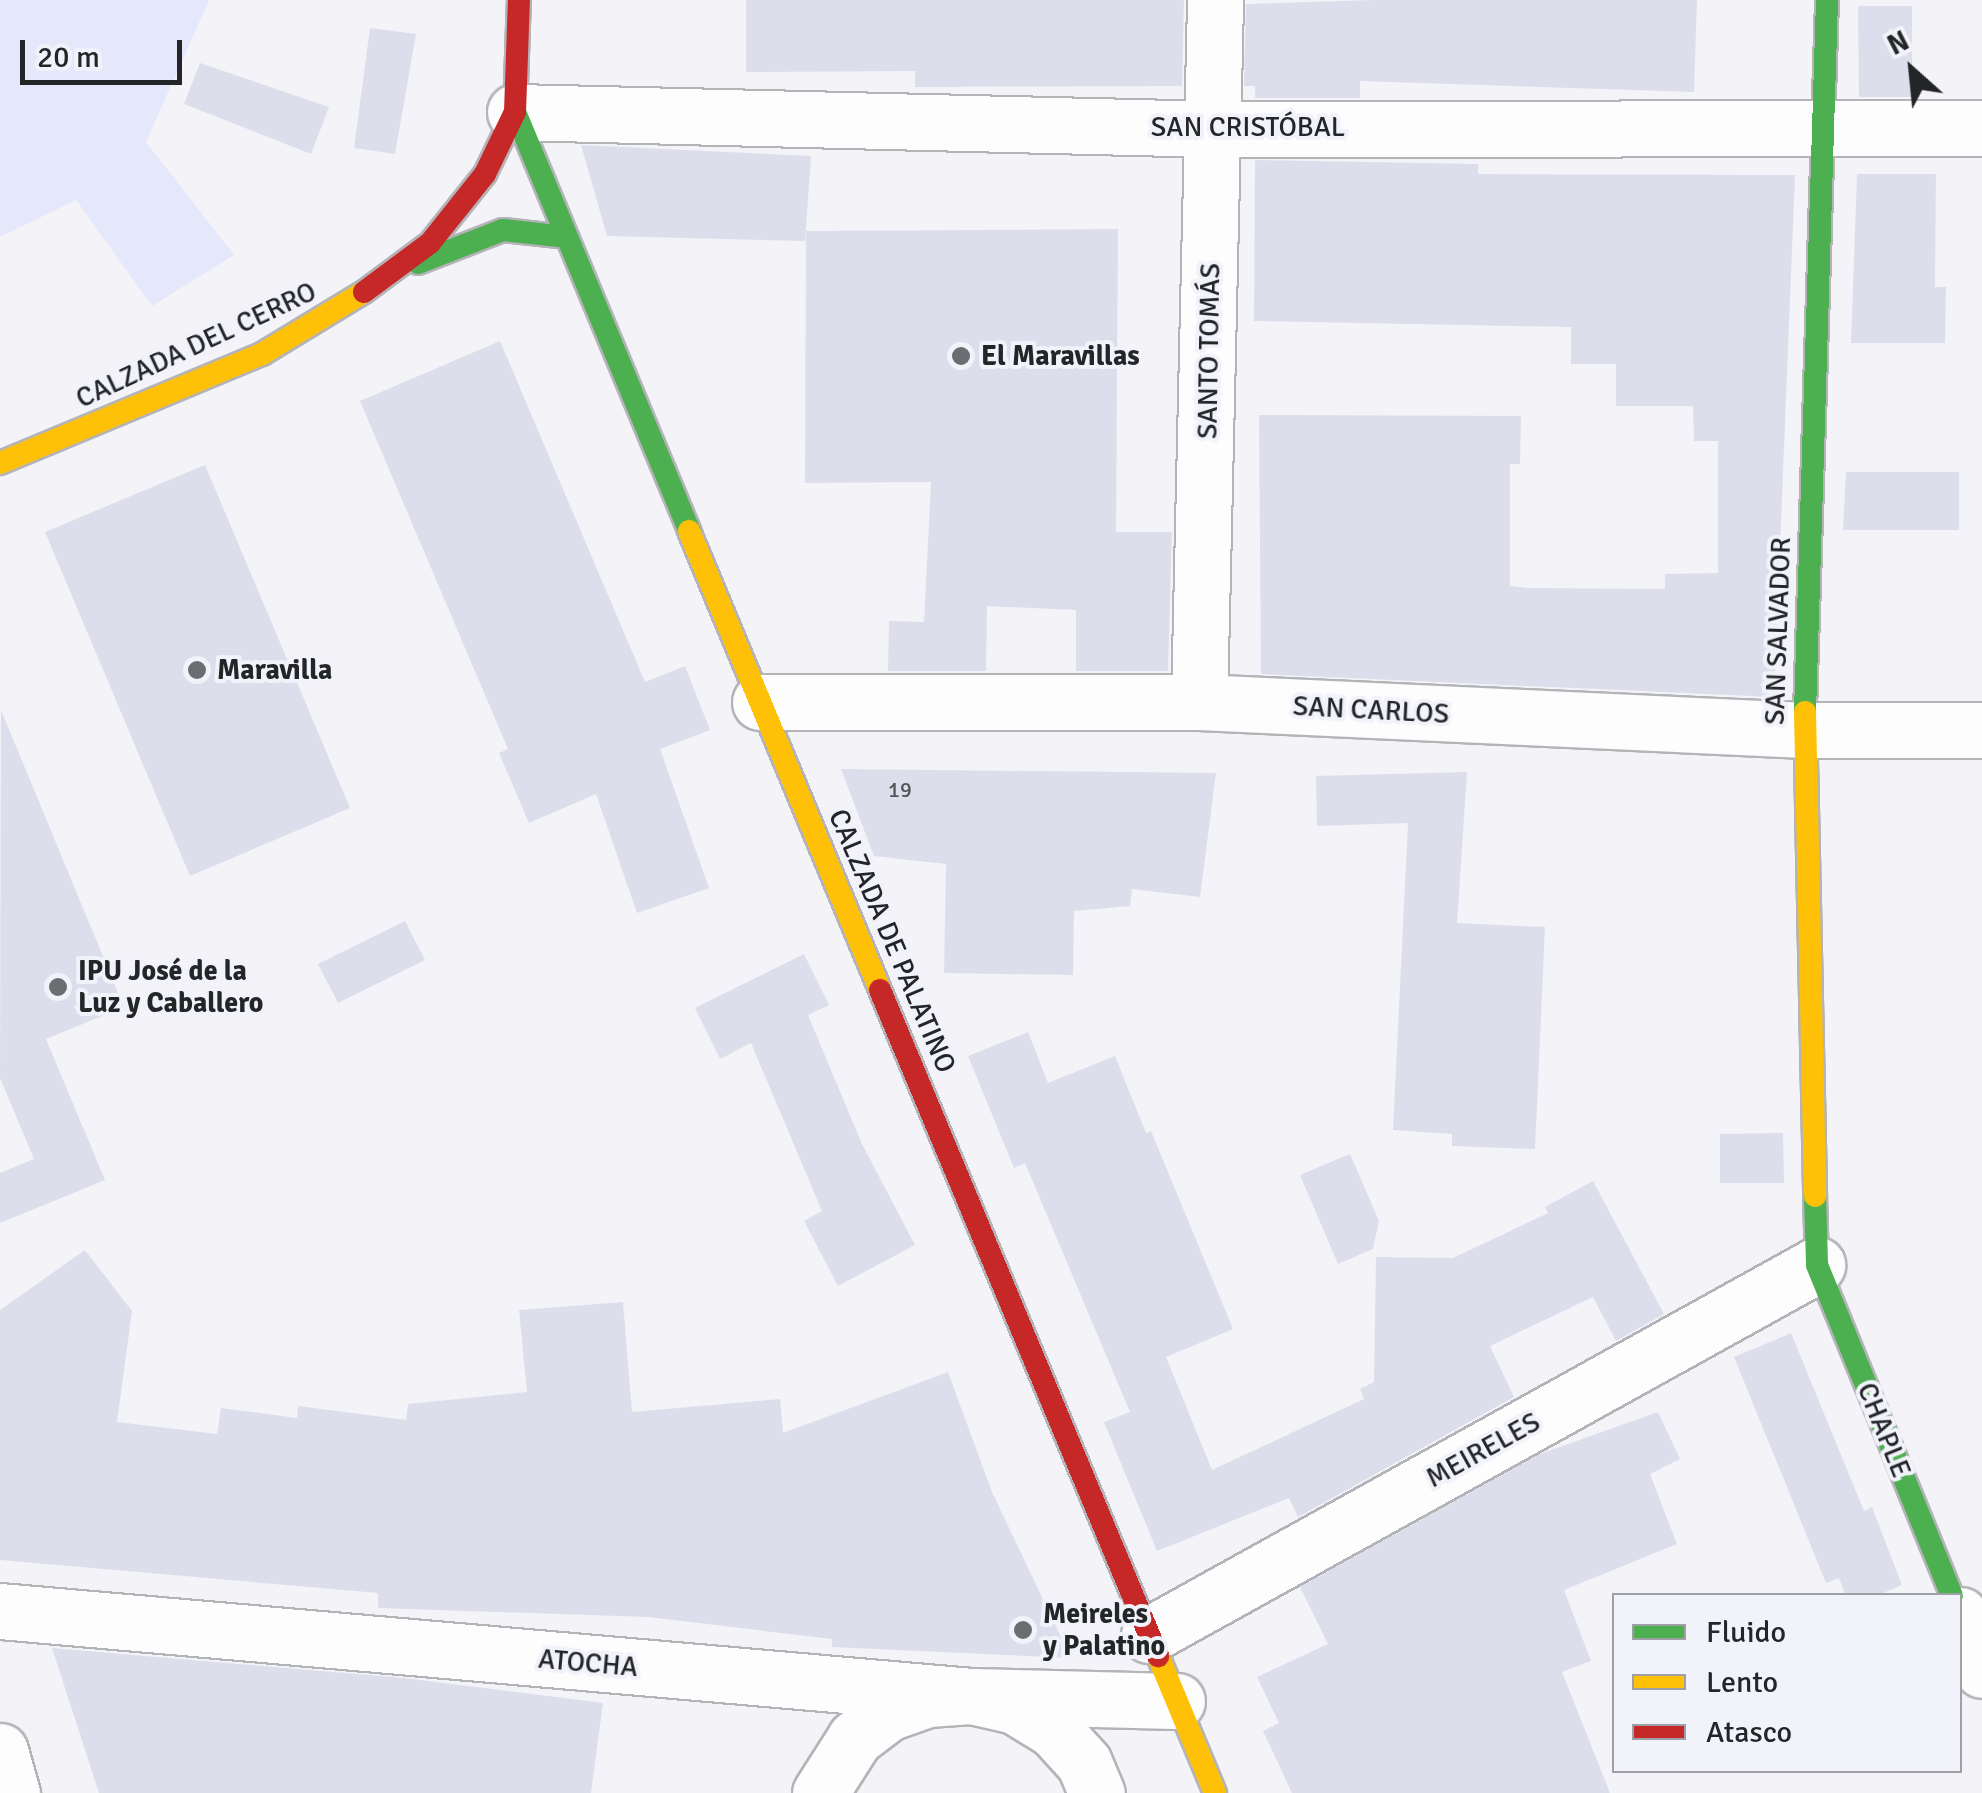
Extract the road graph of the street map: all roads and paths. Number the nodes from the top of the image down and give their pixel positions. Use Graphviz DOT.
graph roads {
  1 [pos="519,0"];
  2 [pos="1215,0"];
  3 [pos="1827,0"];
  4 [pos="515,112"];
  5 [pos="1828,126"];
  6 [pos="1982,128"];
  7 [pos="1214,129"];
  8 [pos="566,237"];
  9 [pos="384,282"];
  10 [pos="0,463"];
  11 [pos="760,702"];
  12 [pos="1200,702"];
  13 [pos="1804,730"];
  14 [pos="1982,730"];
  15 [pos="1817,1265"];
  16 [pos="1951,1593"];
  17 [pos="0,1611"];
  18 [pos="1962,1620"];
  19 [pos="1149,1635"];
  20 [pos="1982,1670"];
  21 [pos="839,1686"];
  22 [pos="971,1696"];
  23 [pos="1177,1701"];
  24 [pos="0,1750"];
  25 [pos="12,1793"];
  26 [pos="818,1793"];
  27 [pos="1098,1793"];
  28 [pos="1215,1793"];
  1 -- 4 [label="street, CALZADA DEL CERRO"];
  2 -- 7 [label="street, SANTO TOMÁS"];
  3 -- 5 [label="street, SAN SALVADOR"];
  4 -- 7 [label="street, SAN CRISTÓBAL"];
  4 -- 8 [label="street, CALZADA DE PALATINO"];
  4 -- 9 [label="street, CALZADA DEL CERRO"];
  5 -- 6 [label="street, SAN CRISTÓBAL"];
  5 -- 7 [label="street, SAN CRISTÓBAL"];
  5 -- 13 [label="street, SAN SALVADOR"];
  7 -- 12 [label="street, SANTO TOMÁS"];
  8 -- 9 [label="street"];
  8 -- 11 [label="street, CALZADA DE PALATINO"];
  9 -- 10 [label="street, CALZADA DEL CERRO"];
  11 -- 12 [label="street, SAN CARLOS"];
  11 -- 19 [label="street, CALZADA DE PALATINO"];
  12 -- 13 [label="street, SAN CARLOS"];
  13 -- 14 [label="street, SAN CARLOS"];
  13 -- 15 [label="street, SAN SALVADOR"];
  15 -- 16 [label="street, CHAPLE"];
  15 -- 19 [label="street, MEIRELES"];
  17 -- 21 [label="street, ATOCHA"];
  18 -- 20 [label="street"];
  19 -- 23 [label="street, CALZADA DE PALATINO"];
  21 -- 22 [label="street, ATOCHA"];
  21 -- 26 [label="street"];
  22 -- 23 [label="street, ATOCHA"];
  22 -- 26 [label="street"];
  22 -- 27 [label="street"];
  23 -- 28 [label="street, CALZADA DE PALATINO"];
  24 -- 25 [label="street"];
}
